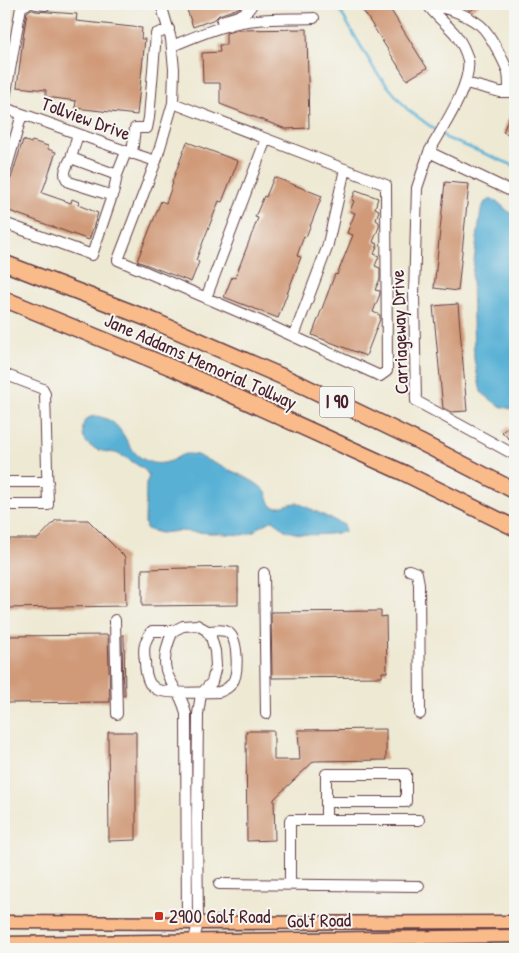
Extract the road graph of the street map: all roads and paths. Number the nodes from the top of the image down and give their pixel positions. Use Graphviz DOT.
graph roads {
  1 [pos="27,4"];
  2 [pos="161,4"];
  3 [pos="252,4"];
  4 [pos="428,5"];
  5 [pos="314,18"];
  6 [pos="171,38"];
  7 [pos="466,84"];
  8 [pos="512,92"];
  9 [pos="173,103"];
  10 [pos="4,104"];
  11 [pos="4,108"];
  12 [pos="22,114"];
  13 [pos="78,134"];
  14 [pos="266,139"];
  15 [pos="429,152"];
  16 [pos="129,153"];
  17 [pos="71,158"];
  18 [pos="156,160"];
  19 [pos="345,169"];
  20 [pos="117,175"];
  21 [pos="4,176"];
  22 [pos="515,193"];
  23 [pos="113,196"];
  24 [pos="4,224"];
  25 [pos="4,263"];
  26 [pos="206,298"];
  27 [pos="4,299"];
  28 [pos="294,336"];
  29 [pos="4,374"];
  30 [pos="515,455"];
  31 [pos="4,482"];
  32 [pos="48,482"];
  33 [pos="515,491"];
  34 [pos="4,506"];
  35 [pos="515,528"];
  36 [pos="409,570"];
  37 [pos="264,573"];
  38 [pos="115,620"];
  39 [pos="173,631"];
  40 [pos="207,631"];
  41 [pos="177,692"];
  42 [pos="202,692"];
  43 [pos="117,714"];
  44 [pos="266,714"];
  45 [pos="420,714"];
  46 [pos="326,802"];
  47 [pos="326,820"];
  48 [pos="419,820"];
  49 [pos="219,884"];
  50 [pos="290,884"];
  51 [pos="419,886"];
  52 [pos="4,922"];
  53 [pos="515,922"];
  54 [pos="193,923"];
  55 [pos="515,936"];
  56 [pos="194,940"];
  57 [pos="4,943"];
  1 -- 10 [label="street"];
  2 -- 6 [label="street"];
  3 -- 6 [label="street"];
  4 -- 7 [label="street, Carriageway Drive"];
  4 -- 8 [label="street"];
  5 -- 6 [label="street"];
  6 -- 9 [label="street"];
  6 -- 16 [label="street"];
  7 -- 8 [label="street"];
  7 -- 15 [label="street, Carriageway Drive"];
  9 -- 14 [label="street"];
  9 -- 18 [label="street"];
  11 -- 12 [label="street, Tollview Drive"];
  12 -- 13 [label="street, Tollview Drive"];
  12 -- 21 [label="street"];
  13 -- 16 [label="street, Tollview Drive"];
  13 -- 17 [label="street"];
  14 -- 19 [label="street"];
  14 -- 26 [label="street"];
  15 -- 22 [label="street"];
  15 -- 30 [label="street, Carriageway Drive"];
  16 -- 18 [label="street, Tollview Drive"];
  16 -- 20 [label="street"];
  17 -- 20 [label="street"];
  17 -- 23 [label="street"];
  18 -- 26 [label="street"];
  19 -- 28 [label="street"];
  19 -- 28 [label="street"];
  20 -- 23 [label="street"];
  23 -- 24 [label="street"];
  25 -- 33 [label="highway, Jane Addams Memorial Tollway / I 90"];
  26 -- 28 [label="street"];
  27 -- 35 [label="highway, Jane Addams Memorial Tollway / I 90"];
  29 -- 32 [label="street"];
  31 -- 32 [label="street"];
  32 -- 34 [label="street"];
  36 -- 45 [label="street"];
  37 -- 44 [label="street"];
  38 -- 43 [label="street"];
  39 -- 40 [label="street"];
  39 -- 41 [label="street"];
  39 -- 41 [label="street"];
  40 -- 42 [label="street"];
  40 -- 42 [label="street"];
  41 -- 42 [label="street"];
  41 -- 54 [label="street"];
  42 -- 54 [label="street"];
  46 -- 46 [label="street"];
  46 -- 47 [label="street"];
  47 -- 48 [label="street"];
  47 -- 50 [label="street"];
  49 -- 50 [label="street"];
  50 -- 51 [label="street"];
  52 -- 54 [label="main road, Golf Road"];
  53 -- 54 [label="main road, Golf Road"];
  54 -- 56 [label="street"];
  55 -- 56 [label="main road, Golf Road"];
  56 -- 57 [label="main road, Golf Road"];
}
